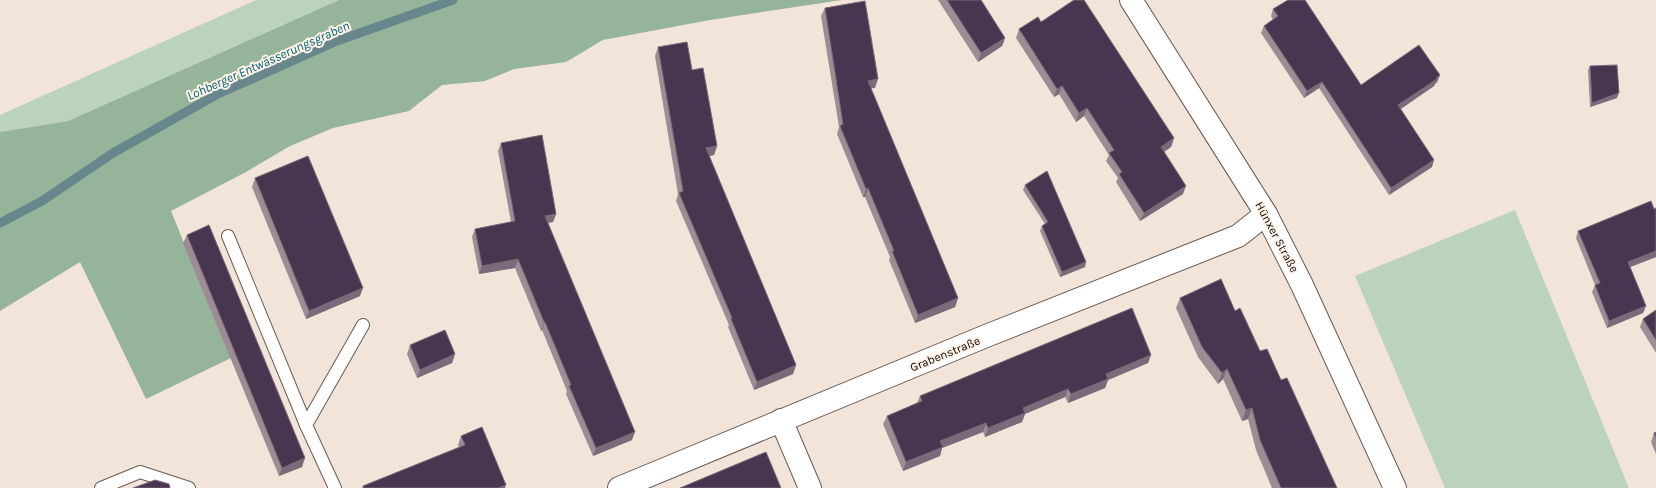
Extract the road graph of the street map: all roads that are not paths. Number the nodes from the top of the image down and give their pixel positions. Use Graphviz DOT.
graph roads {
  1 [pos="1131,0"];
  2 [pos="1266,214"];
  3 [pos="228,236"];
  4 [pos="363,325"];
  5 [pos="781,420"];
  6 [pos="306,425"];
  7 [pos="101,488"];
  8 [pos="189,488"];
  9 [pos="335,488"];
  10 [pos="619,488"];
  11 [pos="810,488"];
  12 [pos="1395,488"];
  1 -- 2 [label="street, Hünxer Straße"];
  2 -- 5 [label="street, Grabenstraße"];
  2 -- 12 [label="street, Hünxer Straße"];
  3 -- 6 [label="lane"];
  4 -- 6 [label="lane"];
  5 -- 10 [label="street, Grabenstraße"];
  5 -- 11 [label="street"];
  6 -- 9 [label="lane"];
  7 -- 8 [label="lane"];
}
